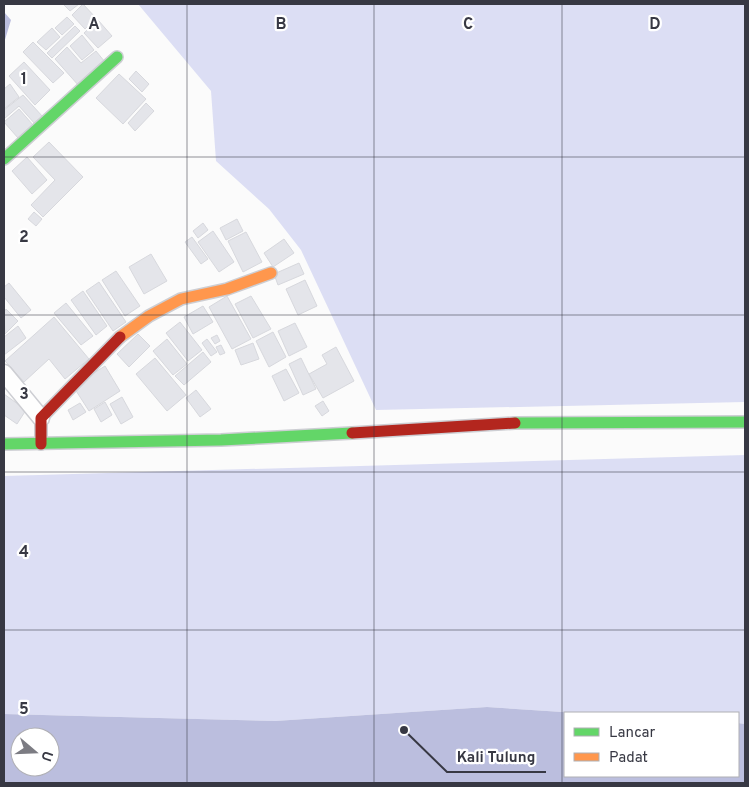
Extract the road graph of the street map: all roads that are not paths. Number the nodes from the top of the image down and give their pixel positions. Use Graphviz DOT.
graph roads {
  1 [pos="117,57"];
  2 [pos="4,159"];
  3 [pos="271,273"];
  4 [pos="4,373"];
  5 [pos="41,418"];
  6 [pos="745,422"];
  7 [pos="4,444"];
  8 [pos="41,444"];
  1 -- 2 [label="street"];
  3 -- 5 [label="street"];
  4 -- 5 [label="street"];
  5 -- 8 [label="street"];
  6 -- 8 [label="street"];
  7 -- 8 [label="street"];
}
